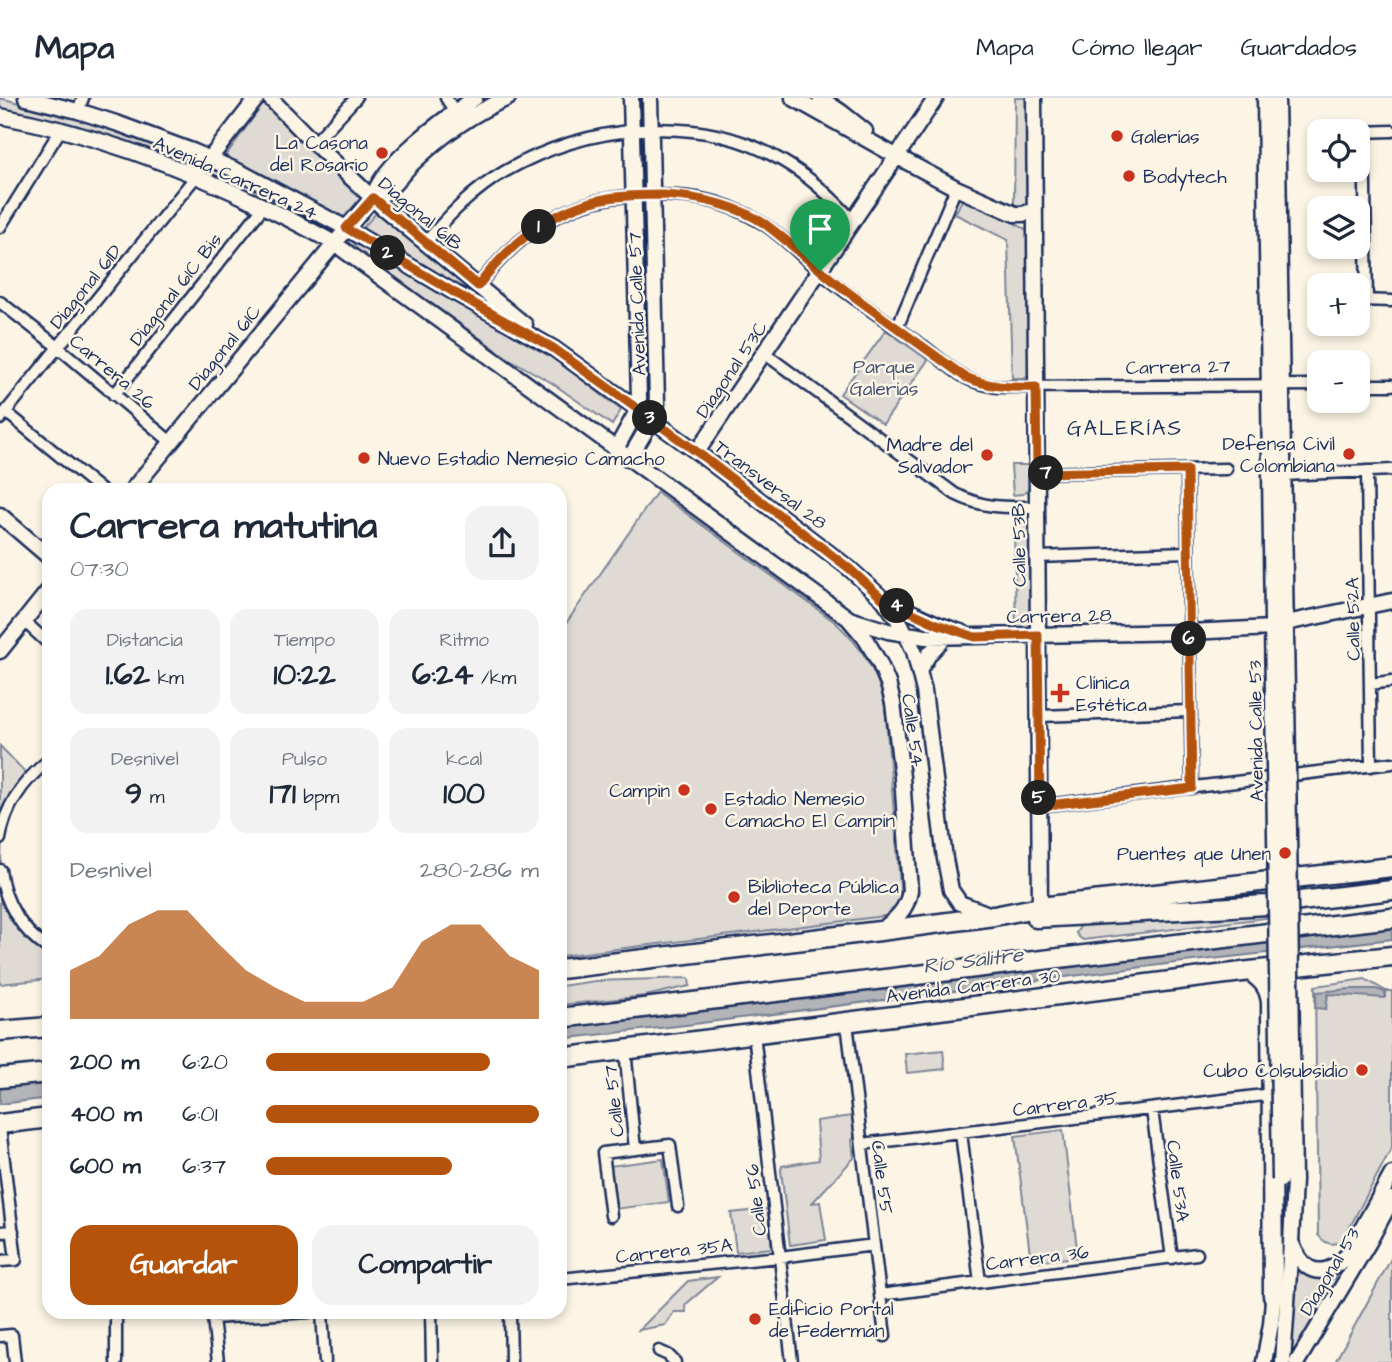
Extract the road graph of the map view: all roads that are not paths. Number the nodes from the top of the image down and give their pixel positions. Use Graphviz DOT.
graph roads {
  1 [pos="26,98"];
  2 [pos="271,98"];
  3 [pos="356,98"];
  4 [pos="446,98"];
  5 [pos="475,98"];
  6 [pos="508,98"];
  7 [pos="631,98"];
  8 [pos="650,98"];
  9 [pos="820,98"];
  10 [pos="936,98"];
  11 [pos="1034,98"];
  12 [pos="1265,98"];
  13 [pos="1277,98"];
  14 [pos="253,99"];
  15 [pos="796,99"];
  16 [pos="81,105"];
  17 [pos="0,116"];
  18 [pos="458,117"];
  19 [pos="61,128"];
  20 [pos="651,130"];
  21 [pos="632,131"];
  22 [pos="1392,131"];
  23 [pos="1370,132"];
  24 [pos="314,143"];
  25 [pos="896,156"];
  26 [pos="209,159"];
  27 [pos="197,176"];
  28 [pos="1361,182"];
  29 [pos="957,188"];
  30 [pos="652,195"];
  31 [pos="634,196"];
  32 [pos="373,198"];
  33 [pos="264,206"];
  34 [pos="1034,210"];
  35 [pos="854,222"];
  36 [pos="0,227"];
  37 [pos="346,228"];
  38 [pos="334,243"];
  39 [pos="425,243"];
  40 [pos="820,271"];
  41 [pos="1362,273"];
  42 [pos="478,286"];
  43 [pos="1370,300"];
  44 [pos="1392,301"];
  45 [pos="0,302"];
  46 [pos="897,328"];
  47 [pos="58,347"];
  48 [pos="553,348"];
  49 [pos="764,353"];
  50 [pos="1275,385"];
  51 [pos="1307,385"];
  52 [pos="1370,385"];
  53 [pos="1392,385"];
  54 [pos="1036,387"];
  55 [pos="114,394"];
  56 [pos="638,409"];
  57 [pos="3,415"];
  58 [pos="652,420"];
  59 [pos="171,442"];
  60 [pos="616,449"];
  61 [pos="697,452"];
  62 [pos="629,459"];
  63 [pos="1226,469"];
  64 [pos="1187,470"];
  65 [pos="1392,470"];
  66 [pos="1367,471"];
  67 [pos="1037,473"];
  68 [pos="1283,475"];
  69 [pos="92,483"];
  70 [pos="138,483"];
  71 [pos="1037,507"];
  72 [pos="0,515"];
  73 [pos="42,551"];
  74 [pos="1188,552"];
  75 [pos="1037,558"];
  76 [pos="42,599"];
  77 [pos="883,599"];
  78 [pos="1392,601"];
  79 [pos="1368,606"];
  80 [pos="848,618"];
  81 [pos="24,621"];
  82 [pos="1279,626"];
  83 [pos="1189,632"];
  84 [pos="907,635"];
  85 [pos="1038,635"];
  86 [pos="945,637"];
  87 [pos="975,637"];
  88 [pos="42,638"];
  89 [pos="0,651"];
  90 [pos="920,669"];
  91 [pos="1392,681"];
  92 [pos="1370,684"];
  93 [pos="1191,711"];
  94 [pos="1039,716"];
  95 [pos="1392,763"];
  96 [pos="1371,766"];
  97 [pos="42,767"];
  98 [pos="1192,788"];
  99 [pos="1040,806"];
  100 [pos="0,838"];
  101 [pos="1392,867"];
  102 [pos="0,870"];
  103 [pos="1392,890"];
  104 [pos="1040,907"];
  105 [pos="994,916"];
  106 [pos="1392,918"];
  107 [pos="880,931"];
  108 [pos="42,943"];
  109 [pos="1392,956"];
  110 [pos="567,968"];
  111 [pos="1250,971"];
  112 [pos="567,1017"];
  113 [pos="847,1023"];
  114 [pos="42,1028"];
  115 [pos="0,1031"];
  116 [pos="754,1034"];
  117 [pos="625,1050"];
  118 [pos="567,1057"];
  119 [pos="42,1074"];
  120 [pos="0,1078"];
  121 [pos="1272,1094"];
  122 [pos="1153,1110"];
  123 [pos="42,1119"];
  124 [pos="0,1126"];
  125 [pos="961,1133"];
  126 [pos="862,1144"];
  127 [pos="635,1149"];
  128 [pos="1392,1174"];
  129 [pos="1287,1180"];
  130 [pos="1392,1199"];
  131 [pos="678,1206"];
  132 [pos="611,1216"];
  133 [pos="13,1231"];
  134 [pos="0,1232"];
  135 [pos="1291,1243"];
  136 [pos="874,1245"];
  137 [pos="1197,1254"];
  138 [pos="780,1257"];
  139 [pos="1172,1258"];
  140 [pos="0,1261"];
  141 [pos="567,1278"];
  142 [pos="980,1282"];
  143 [pos="880,1294"];
  144 [pos="1273,1296"];
  145 [pos="116,1319"];
  146 [pos="214,1319"];
  147 [pos="323,1319"];
  148 [pos="431,1319"];
  149 [pos="510,1319"];
  150 [pos="0,1336"];
  151 [pos="885,1336"];
  152 [pos="659,1351"];
  153 [pos="15,1362"];
  154 [pos="116,1362"];
  155 [pos="218,1362"];
  156 [pos="325,1362"];
  157 [pos="432,1362"];
  158 [pos="511,1362"];
  159 [pos="675,1362"];
  160 [pos="792,1362"];
  161 [pos="1264,1362"];
  162 [pos="1283,1362"];
  163 [pos="1297,1362"];
  1 -- 16 [label="main road, Avenida Carrera 24"];
  2 -- 24 [label="main road, Diagonal 61B"];
  3 -- 24 [label="street"];
  4 -- 18 [label="street"];
  5 -- 18 [label="main road"];
  6 -- 18 [label="main road"];
  7 -- 21 [label="main road, Avenida Calle 57"];
  8 -- 20 [label="main road, Avenida Calle 57"];
  9 -- 25 [label="main road"];
  10 -- 25 [label="main road, Diagonal 53C"];
  11 -- 34 [label="main road, Calle 53B"];
  12 -- 50 [label="main road, Avenida Calle 53"];
  13 -- 50 [label="main road, Avenida Calle 53"];
  14 -- 26 [label="main road"];
  15 -- 25 [label="main road"];
  16 -- 26 [label="main road, Avenida Carrera 24"];
  17 -- 19 [label="main road, Avenida Carrera 24"];
  18 -- 32 [label="main road, Diagonal 61C"];
  19 -- 27 [label="main road, Avenida Carrera 24"];
  19 -- 36 [label="street"];
  20 -- 21 [label="street"];
  20 -- 30 [label="main road, Avenida Calle 57"];
  20 -- 35 [label="street"];
  21 -- 31 [label="main road, Avenida Calle 57"];
  21 -- 39 [label="street"];
  22 -- 23 [label="street"];
  24 -- 32 [label="main road, Diagonal 61B"];
  25 -- 29 [label="main road"];
  25 -- 35 [label="main road, Diagonal 53C"];
  26 -- 27 [label="main road"];
  26 -- 37 [label="main road, Avenida Carrera 24"];
  27 -- 33 [label="main road, Avenida Carrera 24"];
  27 -- 47 [label="street, Diagonal 61D"];
  28 -- 41 [label="street"];
  29 -- 34 [label="main road"];
  29 -- 46 [label="street"];
  30 -- 31 [label="street, Carrera 27"];
  30 -- 40 [label="street, Carrera 27"];
  30 -- 58 [label="main road, Avenida Calle 57"];
  31 -- 42 [label="street, Carrera 27"];
  31 -- 56 [label="main road, Avenida Calle 57"];
  32 -- 37 [label="main road, Diagonal 61C"];
  32 -- 39 [label="main road, Diagonal 61B"];
  33 -- 38 [label="main road, Avenida Carrera 24"];
  33 -- 55 [label="street, Diagonal 61C Bis"];
  34 -- 54 [label="main road, Calle 53B"];
  35 -- 40 [label="main road, Diagonal 53C"];
  37 -- 38 [label="main road, Diagonal 61C"];
  37 -- 48 [label="main road, Transversal 28"];
  38 -- 59 [label="main road, Diagonal 61C"];
  38 -- 60 [label="main road"];
  39 -- 42 [label="main road, Diagonal 61B"];
  40 -- 46 [label="street, Carrera 27"];
  40 -- 49 [label="main road, Diagonal 53C"];
  42 -- 48 [label="main road, Diagonal 61B"];
  43 -- 44 [label="street"];
  45 -- 47 [label="street, Carrera 26"];
  46 -- 54 [label="street, Carrera 27"];
  47 -- 55 [label="street, Carrera 26"];
  47 -- 57 [label="street, Diagonal 61D"];
  48 -- 56 [label="main road, Transversal 28"];
  49 -- 61 [label="main road, Diagonal 53C"];
  49 -- 71 [label="street"];
  50 -- 51 [label="street, Carrera 27"];
  50 -- 54 [label="street, Carrera 27"];
  50 -- 68 [label="main road, Avenida Calle 53"];
  50 -- 82 [label="main road, Avenida Calle 53"];
  52 -- 53 [label="street"];
  54 -- 67 [label="main road, Calle 53B"];
  55 -- 59 [label="street, Carrera 26"];
  56 -- 58 [label="main road, Transversal 28"];
  56 -- 60 [label="main road, Avenida Calle 57"];
  57 -- 69 [label="street"];
  58 -- 61 [label="main road, Transversal 28"];
  58 -- 62 [label="main road, Avenida Calle 57"];
  59 -- 70 [label="main road, Diagonal 61C"];
  60 -- 62 [label="main road"];
  61 -- 77 [label="main road, Transversal 28"];
  62 -- 80 [label="main road"];
  63 -- 64 [label="street"];
  64 -- 67 [label="street"];
  64 -- 74 [label="street"];
  65 -- 66 [label="street"];
  66 -- 68 [label="street"];
  66 -- 79 [label="street, Calle 52A"];
  67 -- 71 [label="main road, Calle 53B"];
  68 -- 82 [label="main road, Avenida Calle 53"];
  71 -- 75 [label="main road, Calle 53B"];
  72 -- 73 [label="main road"];
  74 -- 75 [label="street"];
  74 -- 83 [label="street"];
  75 -- 85 [label="main road, Calle 53B"];
  76 -- 81 [label="main road"];
  77 -- 84 [label="main road, Transversal 28"];
  77 -- 87 [label="main road"];
  78 -- 79 [label="main road, Carrera 28"];
  79 -- 82 [label="main road, Carrera 28"];
  79 -- 92 [label="street, Calle 52A"];
  80 -- 84 [label="main road, Carrera 28"];
  80 -- 107 [label="main road, Calle 54"];
  81 -- 88 [label="street"];
  81 -- 89 [label="main road"];
  82 -- 83 [label="main road, Carrera 28"];
  82 -- 129 [label="main road, Avenida Calle 53, bridge"];
  83 -- 85 [label="main road, Carrera 28"];
  83 -- 93 [label="street"];
  84 -- 86 [label="main road, Carrera 28"];
  84 -- 90 [label="main road, Calle 54"];
  85 -- 87 [label="main road, Carrera 28"];
  85 -- 94 [label="main road, Calle 53B"];
  86 -- 87 [label="main road, Carrera 28"];
  86 -- 90 [label="main road"];
  90 -- 105 [label="main road, Calle 54"];
  91 -- 92 [label="street"];
  92 -- 96 [label="street, Calle 52A"];
  93 -- 94 [label="street"];
  93 -- 98 [label="street"];
  94 -- 99 [label="main road, Calle 53B"];
  95 -- 96 [label="street"];
  96 -- 98 [label="street"];
  97 -- 100 [label="street"];
  98 -- 99 [label="street"];
  99 -- 104 [label="main road, Calle 53B"];
  101 -- 104 [label="highway"];
  102 -- 108 [label="street"];
  103 -- 105 [label="highway"];
  104 -- 105 [label="highway"];
  105 -- 107 [label="highway"];
  106 -- 112 [label="highway, Avenida Carrera 30"];
  107 -- 110 [label="highway"];
  109 -- 111 [label="highway, Avenida Carrera 30"];
  111 -- 113 [label="highway, Avenida Carrera 30"];
  111 -- 121 [label="highway"];
  113 -- 116 [label="highway, Avenida Carrera 30"];
  113 -- 126 [label="street, Calle 55"];
  114 -- 115 [label="highway"];
  116 -- 117 [label="highway, Avenida Carrera 30"];
  116 -- 138 [label="street, Calle 56"];
  117 -- 118 [label="highway, Avenida Carrera 30"];
  117 -- 127 [label="street, Calle 57"];
  119 -- 120 [label="highway"];
  121 -- 122 [label="street, Carrera 35"];
  121 -- 144 [label="highway"];
  122 -- 125 [label="street, Carrera 35"];
  122 -- 139 [label="street, Calle 53A"];
  123 -- 124 [label="highway"];
  124 -- 133 [label="street"];
  125 -- 126 [label="street, Carrera 35"];
  125 -- 142 [label="street"];
  126 -- 136 [label="street, Calle 55"];
  127 -- 131 [label="street"];
  127 -- 132 [label="street"];
  128 -- 135 [label="main road, Diagonal 53"];
  129 -- 135 [label="main road, Avenida Calle 53"];
  129 -- 144 [label="main road, Avenida Calle 53"];
  130 -- 163 [label="main road, Diagonal 53"];
  133 -- 134 [label="street"];
  133 -- 140 [label="street"];
  135 -- 162 [label="main road, Avenida Calle 53"];
  136 -- 138 [label="street, Carrera 35A"];
  136 -- 143 [label="street, Calle 55"];
  137 -- 139 [label="street, Carrera 36"];
  138 -- 141 [label="street, Carrera 35A"];
  138 -- 160 [label="street, Calle 56"];
  139 -- 142 [label="street, Carrera 36"];
  142 -- 143 [label="street, Carrera 36"];
  143 -- 151 [label="street, Calle 55"];
  144 -- 161 [label="main road, Avenida Calle 53"];
  145 -- 154 [label="street"];
  146 -- 155 [label="street"];
  147 -- 156 [label="street"];
  148 -- 157 [label="street"];
  149 -- 158 [label="street"];
  150 -- 153 [label="street"];
  152 -- 159 [label="street"];
}
